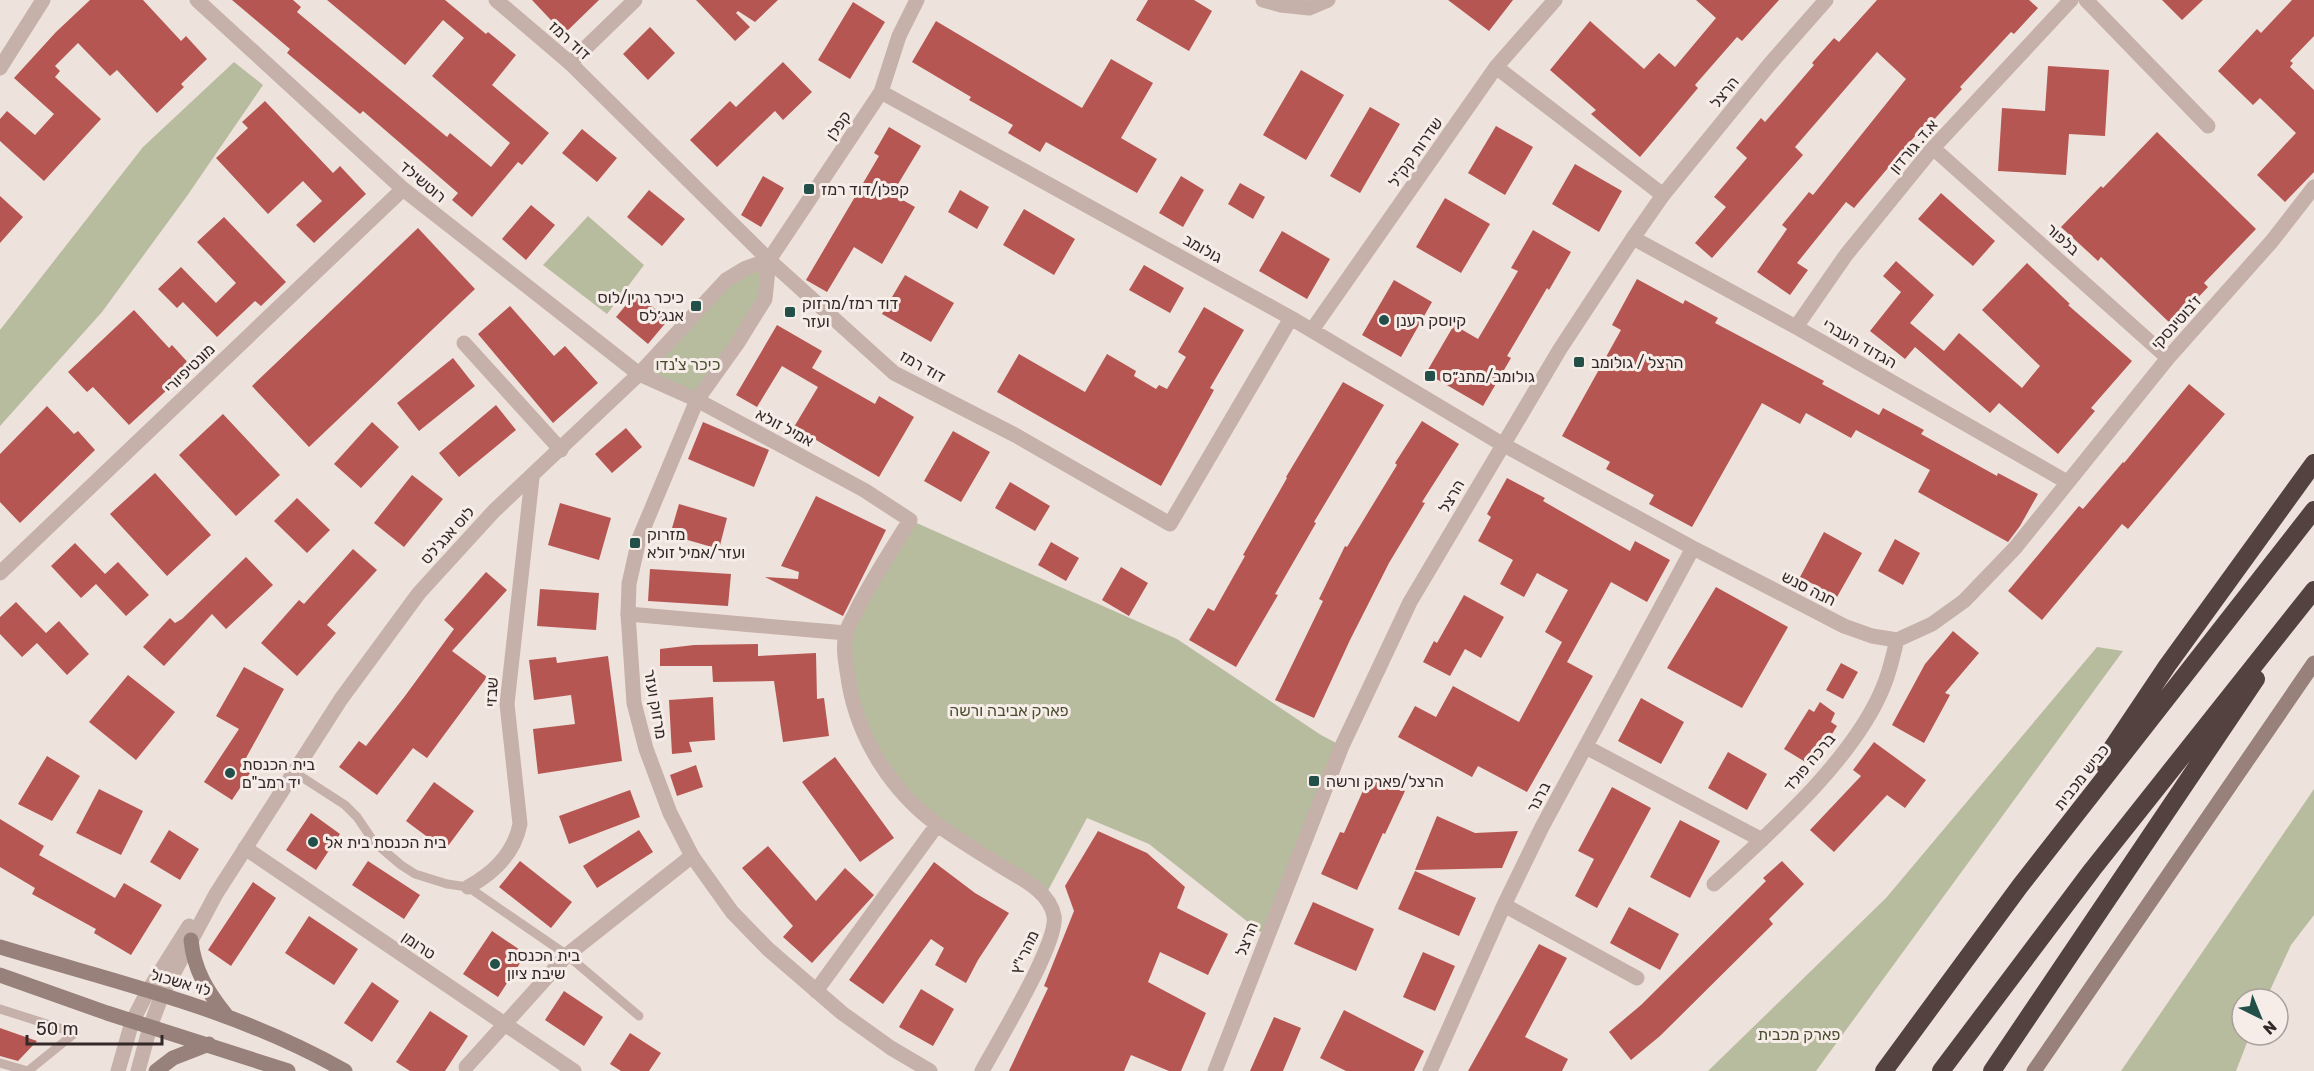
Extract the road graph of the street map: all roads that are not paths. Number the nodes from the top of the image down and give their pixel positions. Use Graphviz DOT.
graph roads {
  1 [pos="44,0"];
  2 [pos="196,0"];
  3 [pos="496,0"];
  4 [pos="635,0"];
  5 [pos="917,0"];
  6 [pos="1263,0"];
  7 [pos="1328,0"];
  8 [pos="1555,0"];
  9 [pos="1826,0"];
  10 [pos="2071,0"];
  11 [pos="2086,0"];
  12 [pos="570,63"];
  13 [pos="1496,67"];
  14 [pos="0,68"];
  15 [pos="881,92"];
  16 [pos="2208,126"];
  17 [pos="1933,148"];
  18 [pos="2314,187"];
  19 [pos="403,189"];
  20 [pos="1663,195"];
  21 [pos="1633,238"];
  22 [pos="769,260"];
  23 [pos="1291,318"];
  24 [pos="1796,327"];
  25 [pos="1312,330"];
  26 [pos="464,342"];
  27 [pos="2168,358"];
  28 [pos="639,374"];
  29 [pos="697,400"];
  30 [pos="1502,444"];
  31 [pos="561,450"];
  32 [pos="2314,463"];
  33 [pos="532,478"];
  34 [pos="2067,482"];
  35 [pos="2314,510"];
  36 [pos="910,520"];
  37 [pos="1693,548"];
  38 [pos="0,573"];
  39 [pos="2314,592"];
  40 [pos="628,614"];
  41 [pos="846,633"];
  42 [pos="1897,640"];
  43 [pos="2314,663"];
  44 [pos="1586,747"];
  45 [pos="294,772"];
  46 [pos="937,825"];
  47 [pos="1762,840"];
  48 [pos="244,848"];
  49 [pos="692,856"];
  50 [pos="1714,884"];
  51 [pos="468,886"];
  52 [pos="2020,886"];
  53 [pos="216,894"];
  54 [pos="1504,905"];
  55 [pos="191,940"];
  56 [pos="0,947"];
  57 [pos="567,955"];
  58 [pos="0,975"];
  59 [pos="1637,978"];
  60 [pos="816,991"];
  61 [pos="155,993"];
  62 [pos="0,1009"];
  63 [pos="226,1015"];
  64 [pos="639,1016"];
  65 [pos="132,1022"];
  66 [pos="504,1024"];
  67 [pos="150,1027"];
  68 [pos="209,1044"];
  69 [pos="0,1063"];
  70 [pos="466,1067"];
  71 [pos="923,1070"];
  72 [pos="1218,1070"];
  73 [pos="28,1071"];
  74 [pos="118,1071"];
  75 [pos="138,1071"];
  76 [pos="156,1071"];
  77 [pos="288,1071"];
  78 [pos="345,1071"];
  79 [pos="574,1071"];
  80 [pos="982,1071"];
  81 [pos="1430,1071"];
  82 [pos="1884,1071"];
  83 [pos="1941,1071"];
  84 [pos="1992,1071"];
  85 [pos="2034,1071"];
  1 -- 14 [label="street"];
  2 -- 19 [label="street, רוטשילד"];
  3 -- 12 [label="street, דוד רמז"];
  4 -- 12 [label="street"];
  5 -- 15 [label="street, קפלן"];
  6 -- 7 [label="street"];
  8 -- 13 [label="street, שדרות קק\"ל"];
  9 -- 20 [label="street, הרצל"];
  10 -- 17 [label="street, א.ד. גורדון"];
  11 -- 16 [label="street"];
  12 -- 22 [label="street, דוד רמז"];
  13 -- 20 [label="street"];
  13 -- 25 [label="street, שדרות קק\"ל"];
  15 -- 22 [label="street, קפלן"];
  15 -- 23 [label="street, גולומב"];
  17 -- 24 [label="street, א.ד. גורדון"];
  17 -- 27 [label="street, בלפור"];
  18 -- 27 [label="street, ז'בוטינסקי"];
  19 -- 28 [label="street, רוטשילד"];
  19 -- 38 [label="street, מונטיפיורי"];
  20 -- 21 [label="street, הרצל"];
  21 -- 24 [label="street, הגדוד העברי"];
  21 -- 30 [label="street, הרצל"];
  22 -- 23 [label="street, דוד רמז"];
  22 -- 28 [label="street, לוס אנג'לס"];
  22 -- 29 [label="street, מרזוק ועזר"];
  23 -- 25 [label="street, גולומב"];
  24 -- 34 [label="street, הגדוד העברי"];
  25 -- 30 [label="street, גולומב"];
  26 -- 31 [label="street"];
  27 -- 34 [label="street, ז'בוטינסקי"];
  28 -- 29 [label="street, אמיל זולא"];
  28 -- 31 [label="street, לוס אנג'לס"];
  29 -- 36 [label="street, אמיל זולא"];
  29 -- 40 [label="street, מרזוק ועזר"];
  30 -- 37 [label="street, חנה סנש"];
  30 -- 72 [label="street, הרצל"];
  31 -- 33 [label="street, לוס אנג'לס"];
  32 -- 52 [label="highway"];
  33 -- 45 [label="street, לוס אנג'לס"];
  33 -- 51 [label="street, שבזי"];
  34 -- 42 [label="street"];
  35 -- 52 [label="highway, כביש מכבית"];
  36 -- 41 [label="street, מהרי\"ץ"];
  37 -- 42 [label="street, חנה סנש"];
  37 -- 44 [label="street, ברנר"];
  39 -- 83 [label="highway"];
  39 -- 84 [label="highway"];
  40 -- 41 [label="street"];
  40 -- 49 [label="street, מרזוק ועזר"];
  41 -- 46 [label="street, מהרי\"ץ"];
  42 -- 47 [label="street, ברכה פולד"];
  43 -- 85 [label="main road"];
  44 -- 47 [label="street"];
  44 -- 54 [label="street, ברנר"];
  45 -- 48 [label="street, לוס אנג'לס"];
  45 -- 51 [label="lane"];
  46 -- 60 [label="street"];
  46 -- 80 [label="street, מהרי\"ץ"];
  47 -- 50 [label="street, ברכה פולד"];
  48 -- 53 [label="street, לוס אנג'לס"];
  48 -- 66 [label="street, טרומן"];
  49 -- 57 [label="street"];
  49 -- 60 [label="street, מרזוק ועזר"];
  51 -- 57 [label="lane"];
  52 -- 82 [label="highway, כביש מכבית"];
  53 -- 55 [label="street, לוס אנג'לס"];
  53 -- 61 [label="street, לוס אנג'לס"];
  54 -- 59 [label="street"];
  54 -- 81 [label="street, ברנר"];
  55 -- 61 [label="street, לוס אנג'לס"];
  55 -- 63 [label="main road"];
  56 -- 61 [label="main road, לוי אשכול"];
  57 -- 64 [label="lane"];
  57 -- 66 [label="street"];
  58 -- 65 [label="main road"];
  60 -- 71 [label="street, מרזוק ועזר"];
  61 -- 63 [label="main road, לוי אשכול"];
  61 -- 65 [label="street"];
  61 -- 67 [label="street, לוס אנג'לס"];
  62 -- 73 [label="lane"];
  63 -- 78 [label="main road, לוי אשכול"];
  65 -- 67 [label="main road"];
  65 -- 74 [label="street"];
  66 -- 70 [label="street"];
  66 -- 79 [label="street, טרומן"];
  67 -- 68 [label="main road"];
  67 -- 75 [label="street, לוס אנג'לס"];
  68 -- 76 [label="main road"];
  68 -- 77 [label="main road"];
  69 -- 73 [label="lane"];
}
